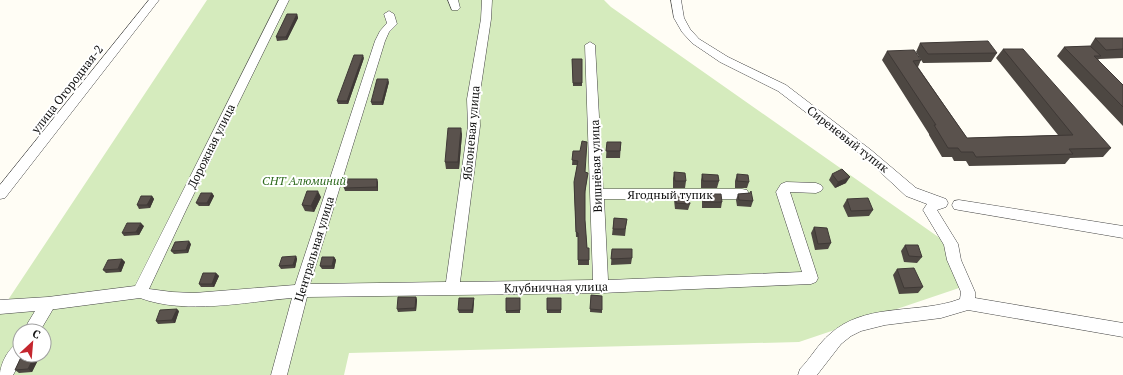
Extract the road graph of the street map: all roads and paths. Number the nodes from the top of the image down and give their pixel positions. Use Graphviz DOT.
graph roads {
  1 [pos="154,0"];
  2 [pos="284,0"];
  3 [pos="487,0"];
  4 [pos="676,0"];
  5 [pos="388,14"];
  6 [pos="590,45"];
  7 [pos="816,188"];
  8 [pos="0,194"];
  9 [pos="597,194"];
  10 [pos="742,194"];
  11 [pos="959,205"];
  12 [pos="1123,232"];
  13 [pos="601,287"];
  14 [pos="452,290"];
  15 [pos="301,291"];
  16 [pos="140,292"];
  17 [pos="968,303"];
  18 [pos="48,304"];
  19 [pos="0,307"];
  20 [pos="36,323"];
  21 [pos="1123,330"];
  22 [pos="12,362"];
  23 [pos="4,375"];
  24 [pos="279,375"];
  25 [pos="806,375"];
  1 -- 8 [label="street, улица Огородная-2"];
  2 -- 16 [label="street, Дорожная улица"];
  3 -- 14 [label="street, Яблоневая улица"];
  4 -- 17 [label="street, Сиреневый тупик"];
  5 -- 15 [label="street, Центральная улица"];
  6 -- 9 [label="street, Вишнёвая улица"];
  7 -- 13 [label="street, Клубничная улица"];
  9 -- 10 [label="street, Ягодный тупик"];
  9 -- 13 [label="street, Вишнёвая улица"];
  11 -- 12 [label="street"];
  13 -- 14 [label="street, Клубничная улица"];
  14 -- 15 [label="street, Клубничная улица"];
  15 -- 16 [label="street, Клубничная улица"];
  15 -- 24 [label="street, Центральная улица"];
  16 -- 18 [label="street"];
  17 -- 21 [label="street"];
  17 -- 25 [label="street"];
  18 -- 19 [label="street"];
  18 -- 20 [label="street"];
  22 -- 23 [label="street"];
}
